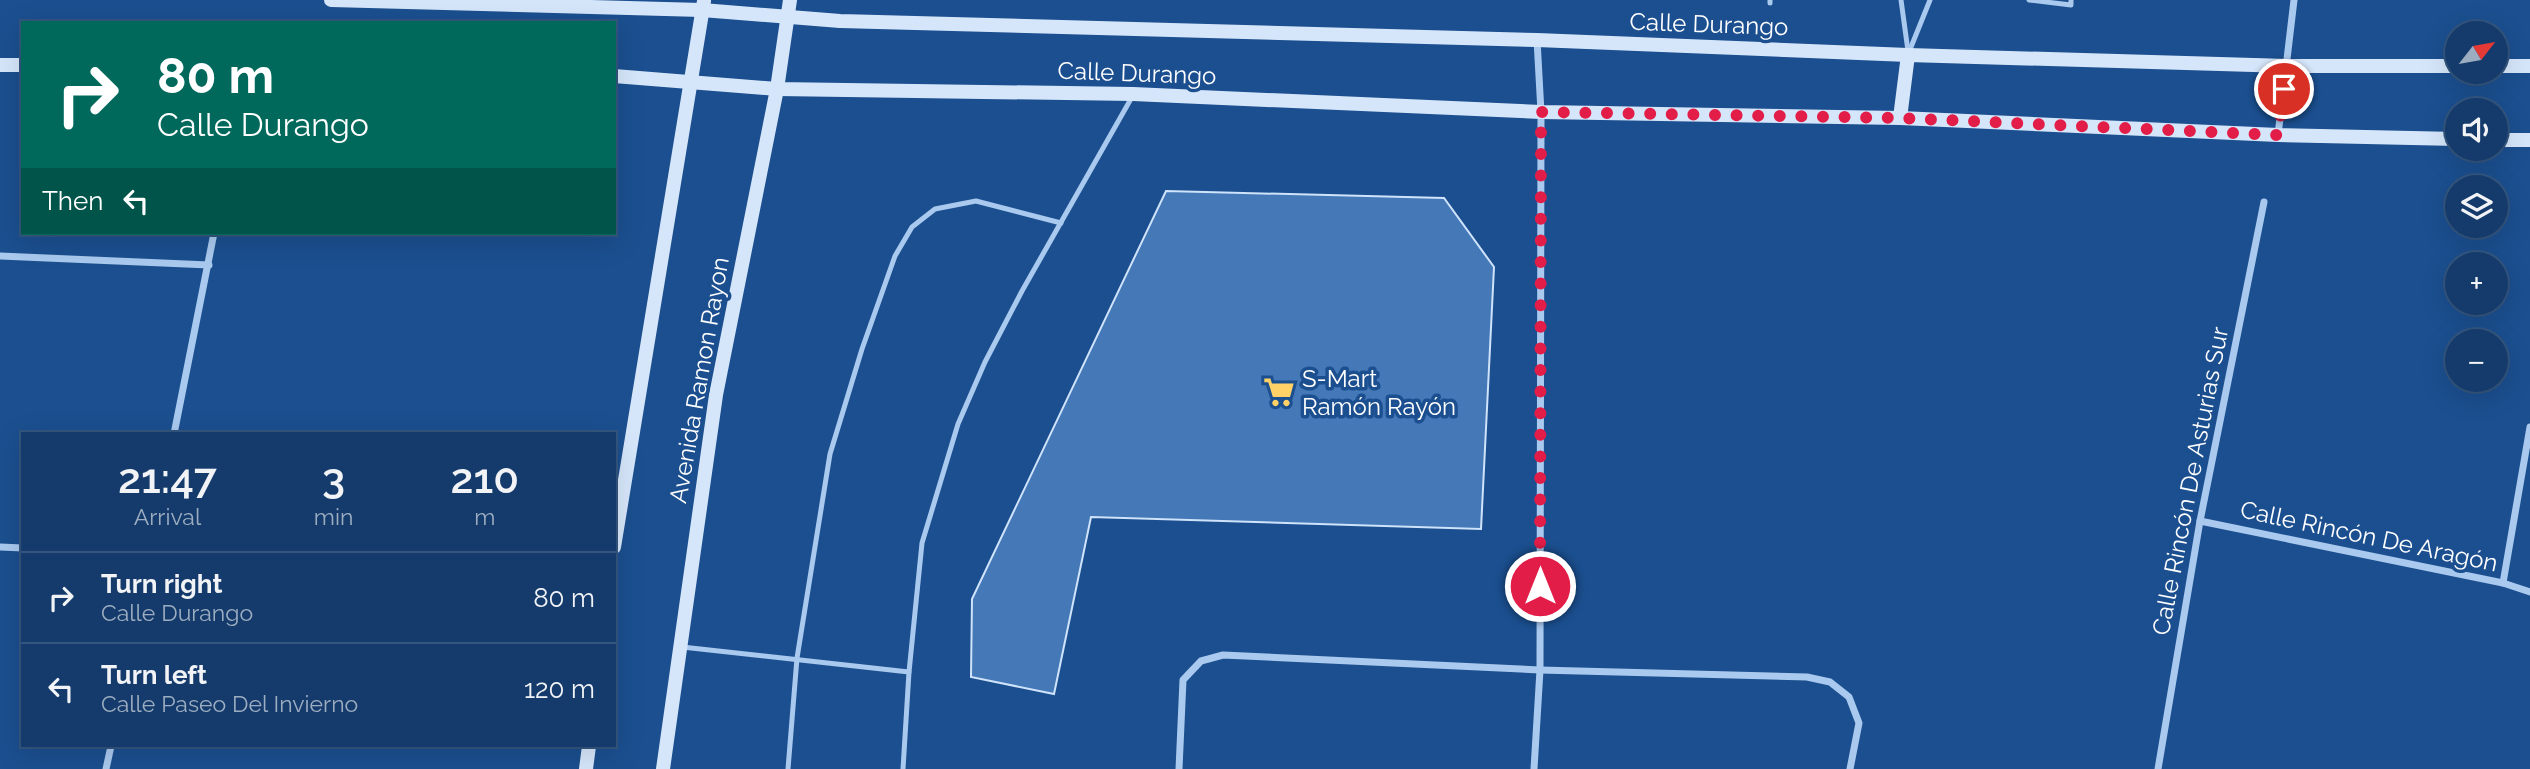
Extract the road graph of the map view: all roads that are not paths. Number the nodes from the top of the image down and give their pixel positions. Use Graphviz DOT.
graph roads {
  1 [pos="331,0"];
  2 [pos="790,0"];
  3 [pos="1901,0"];
  4 [pos="1930,0"];
  5 [pos="2029,0"];
  6 [pos="2071,0"];
  7 [pos="2294,0"];
  8 [pos="703,5"];
  9 [pos="788,17"];
  10 [pos="1537,40"];
  11 [pos="1908,55"];
  12 [pos="0,65"];
  13 [pos="21,65"];
  14 [pos="2288,66"];
  15 [pos="2445,66"];
  16 [pos="2508,66"];
  17 [pos="2530,66"];
  18 [pos="616,76"];
  19 [pos="691,81"];
  20 [pos="777,89"];
  21 [pos="1133,94"];
  22 [pos="1541,112"];
  23 [pos="1900,118"];
  24 [pos="2278,135"];
  25 [pos="2445,139"];
  26 [pos="2508,140"];
  27 [pos="2530,140"];
  28 [pos="2264,202"];
  29 [pos="1060,223"];
  30 [pos="214,235"];
  31 [pos="0,256"];
  32 [pos="209,265"];
  33 [pos="2530,427"];
  34 [pos="174,432"];
  35 [pos="2200,521"];
  36 [pos="616,535"];
  37 [pos="0,547"];
  38 [pos="21,548"];
  39 [pos="2503,583"];
  40 [pos="2530,592"];
  41 [pos="679,646"];
  42 [pos="797,658"];
  43 [pos="1540,670"];
  44 [pos="909,672"];
  45 [pos="111,747"];
  46 [pos="589,747"];
  47 [pos="106,769"];
  48 [pos="586,769"];
  49 [pos="663,769"];
  50 [pos="788,769"];
  51 [pos="903,769"];
  52 [pos="1179,769"];
  53 [pos="1534,769"];
  54 [pos="1850,769"];
  55 [pos="2158,769"];
  1 -- 8 [label="main road, Calle Durango"];
  2 -- 9 [label="main road, Avenida Ramon Rayon"];
  3 -- 11 [label="lane"];
  4 -- 11 [label="lane"];
  5 -- 6 [label="lane"];
  7 -- 14 [label="street"];
  8 -- 9 [label="main road, Calle Durango"];
  8 -- 19 [label="main road"];
  9 -- 10 [label="main road, Calle Durango"];
  9 -- 20 [label="main road, Avenida Ramon Rayon"];
  10 -- 11 [label="main road, Calle Durango"];
  10 -- 22 [label="street"];
  11 -- 14 [label="main road, Calle Durango"];
  11 -- 23 [label="main road"];
  12 -- 13 [label="main road"];
  14 -- 15 [label="main road, Calle Durango"];
  14 -- 24 [label="street"];
  16 -- 17 [label="main road"];
  18 -- 19 [label="main road, Calle Durango"];
  19 -- 20 [label="main road, Calle Durango"];
  19 -- 36 [label="main road"];
  20 -- 21 [label="main road, Calle Durango"];
  20 -- 41 [label="main road, Avenida Ramon Rayon"];
  21 -- 22 [label="main road, Calle Durango"];
  21 -- 29 [label="lane"];
  22 -- 23 [label="main road, Calle Durango"];
  22 -- 43 [label="street"];
  23 -- 24 [label="main road, Calle Durango"];
  24 -- 25 [label="main road, Calle Durango"];
  26 -- 27 [label="main road"];
  28 -- 35 [label="street, Calle Rincón De Asturias Sur"];
  29 -- 42 [label="lane"];
  29 -- 44 [label="lane"];
  30 -- 32 [label="street"];
  31 -- 32 [label="street"];
  32 -- 34 [label="street"];
  33 -- 39 [label="street"];
  35 -- 39 [label="street, Calle Rincón De Aragón"];
  35 -- 55 [label="street, Calle Rincón De Asturias Sur"];
  37 -- 38 [label="street"];
  39 -- 40 [label="street, Calle Rincón De Aragón"];
  41 -- 42 [label="lane"];
  41 -- 49 [label="main road, Avenida Ramon Rayon"];
  42 -- 44 [label="lane"];
  42 -- 50 [label="lane"];
  43 -- 52 [label="street"];
  43 -- 53 [label="street"];
  43 -- 54 [label="street"];
  44 -- 51 [label="lane"];
  45 -- 47 [label="street"];
  46 -- 48 [label="main road"];
}
